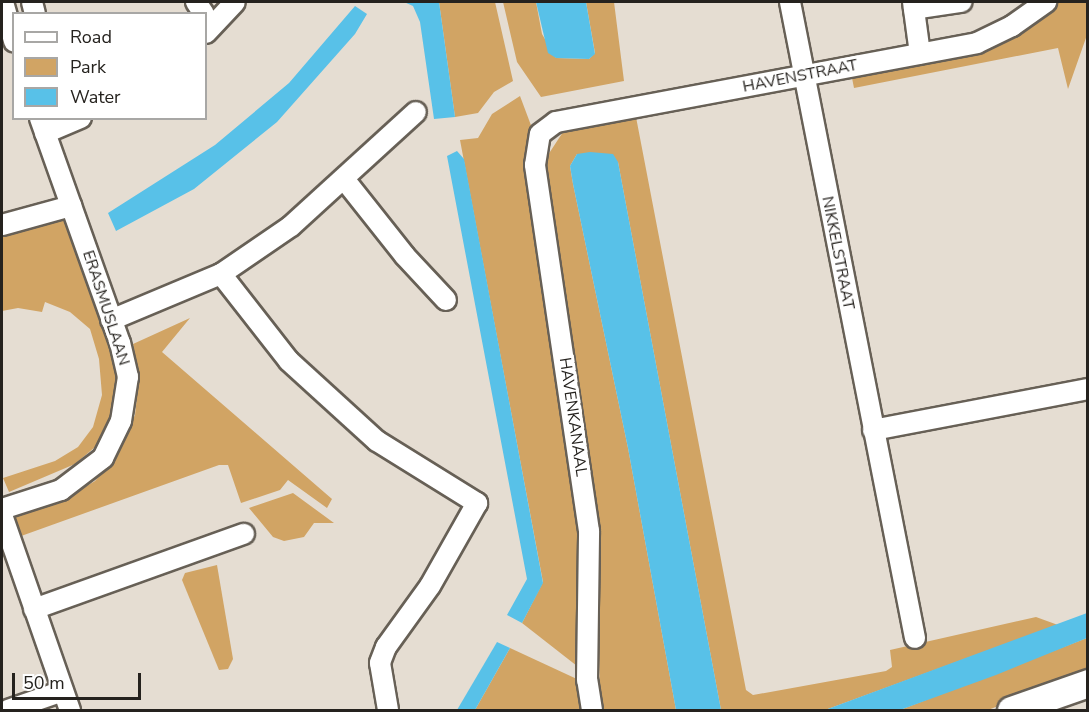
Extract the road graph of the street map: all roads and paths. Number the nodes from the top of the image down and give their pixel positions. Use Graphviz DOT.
graph roads {
  1 [pos="3,2"];
  2 [pos="235,2"];
  3 [pos="790,2"];
  4 [pos="961,2"];
  5 [pos="1046,2"];
  6 [pos="914,5"];
  7 [pos="207,22"];
  8 [pos="12,34"];
  9 [pos="920,54"];
  10 [pos="803,76"];
  11 [pos="416,111"];
  12 [pos="75,120"];
  13 [pos="43,126"];
  14 [pos="545,127"];
  15 [pos="344,179"];
  16 [pos="71,206"];
  17 [pos="2,225"];
  18 [pos="221,274"];
  19 [pos="446,300"];
  20 [pos="111,320"];
  21 [pos="1088,389"];
  22 [pos="873,430"];
  23 [pos="2,509"];
  24 [pos="2,515"];
  25 [pos="244,534"];
  26 [pos="7,550"];
  27 [pos="34,609"];
  28 [pos="915,638"];
  29 [pos="1088,683"];
  30 [pos="63,691"];
  31 [pos="8,711"];
  32 [pos="70,711"];
  33 [pos="388,711"];
  34 [pos="592,711"];
  35 [pos="1011,711"];
  1 -- 8 [label="street"];
  2 -- 7 [label="street"];
  3 -- 10 [label="street, NIKKELSTRAAT"];
  4 -- 6 [label="street"];
  5 -- 9 [label="street, HAVENSTRAAT"];
  6 -- 9 [label="street"];
  9 -- 10 [label="street, HAVENSTRAAT"];
  10 -- 14 [label="street, HAVENSTRAAT"];
  10 -- 22 [label="street, NIKKELSTRAAT"];
  11 -- 15 [label="street"];
  12 -- 13 [label="street"];
  13 -- 16 [label="street, ERASMUSLAAN"];
  14 -- 34 [label="street, HAVENKANAAL"];
  15 -- 18 [label="street"];
  15 -- 19 [label="street"];
  16 -- 17 [label="street"];
  16 -- 20 [label="street, ERASMUSLAAN"];
  18 -- 20 [label="street"];
  18 -- 33 [label="street"];
  20 -- 23 [label="street, ERASMUSLAAN"];
  21 -- 22 [label="street"];
  22 -- 28 [label="street, NIKKELSTRAAT"];
  24 -- 26 [label="street"];
  25 -- 27 [label="street"];
  26 -- 27 [label="street"];
  27 -- 30 [label="street"];
  29 -- 35 [label="main road"];
  30 -- 31 [label="street"];
  30 -- 32 [label="street"];
}
